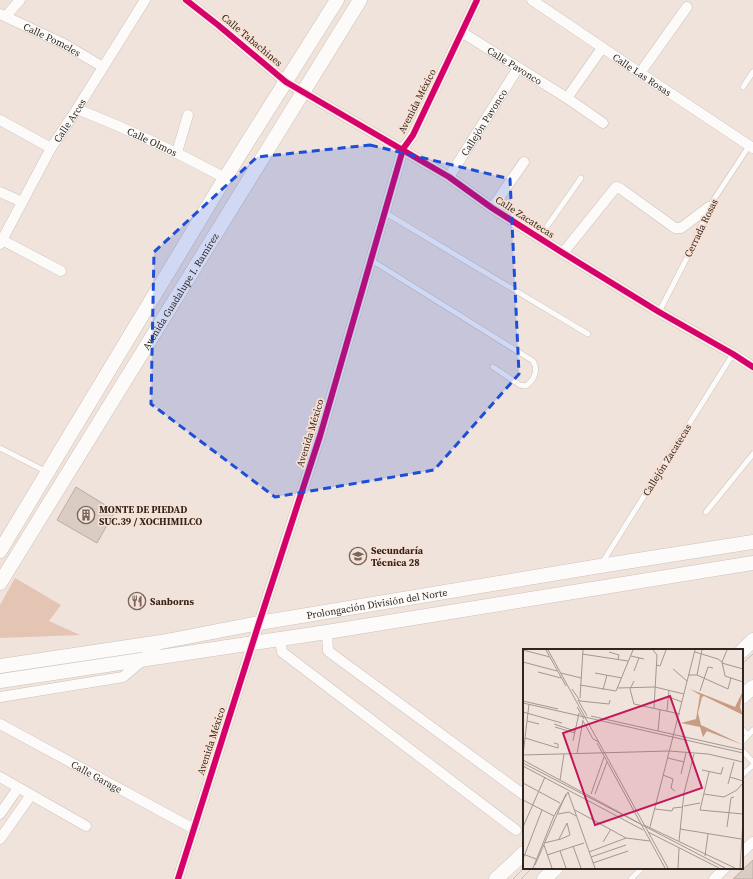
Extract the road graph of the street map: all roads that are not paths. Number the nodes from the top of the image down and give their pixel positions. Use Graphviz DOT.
graph roads {
  1 [pos="20,0"];
  2 [pos="145,0"];
  3 [pos="186,0"];
  4 [pos="337,0"];
  5 [pos="360,0"];
  6 [pos="477,0"];
  7 [pos="532,0"];
  8 [pos="687,7"];
  9 [pos="3,15"];
  10 [pos="462,33"];
  11 [pos="602,48"];
  12 [pos="103,67"];
  13 [pos="518,68"];
  14 [pos="753,72"];
  15 [pos="640,74"];
  16 [pos="286,82"];
  17 [pos="743,87"];
  18 [pos="303,92"];
  19 [pos="567,98"];
  20 [pos="77,109"];
  21 [pos="188,115"];
  22 [pos="0,120"];
  23 [pos="603,123"];
  24 [pos="752,144"];
  25 [pos="50,148"];
  26 [pos="403,149"];
  27 [pos="177,152"];
  28 [pos="524,162"];
  29 [pos="449,177"];
  30 [pos="225,178"];
  31 [pos="582,178"];
  32 [pos="0,192"];
  33 [pos="22,202"];
  34 [pos="709,207"];
  35 [pos="492,208"];
  36 [pos="384,212"];
  37 [pos="539,238"];
  38 [pos="1,242"];
  39 [pos="563,253"];
  40 [pos="371,260"];
  41 [pos="61,271"];
  42 [pos="659,312"];
  43 [pos="588,334"];
  44 [pos="733,354"];
  45 [pos="493,366"];
  46 [pos="753,367"];
  47 [pos="0,448"];
  48 [pos="753,454"];
  49 [pos="48,473"];
  50 [pos="706,512"];
  51 [pos="753,542"];
  52 [pos="0,551"];
  53 [pos="753,563"];
  54 [pos="600,566"];
  55 [pos="0,583"];
  56 [pos="259,623"];
  57 [pos="327,632"];
  58 [pos="280,639"];
  59 [pos="753,640"];
  60 [pos="161,642"];
  61 [pos="252,643"];
  62 [pos="743,649"];
  63 [pos="142,660"];
  64 [pos="0,666"];
  65 [pos="0,681"];
  66 [pos="753,687"];
  67 [pos="743,696"];
  68 [pos="0,697"];
  69 [pos="0,724"];
  70 [pos="743,730"];
  71 [pos="753,730"];
  72 [pos="748,735"];
  73 [pos="743,741"];
  74 [pos="743,751"];
  75 [pos="753,764"];
  76 [pos="743,774"];
  77 [pos="0,777"];
  78 [pos="18,788"];
  79 [pos="523,794"];
  80 [pos="31,795"];
  81 [pos="0,814"];
  82 [pos="86,826"];
  83 [pos="194,829"];
  84 [pos="516,830"];
  85 [pos="0,839"];
  86 [pos="753,842"];
  87 [pos="743,851"];
  88 [pos="523,854"];
  89 [pos="555,869"];
  90 [pos="641,869"];
  91 [pos="724,869"];
  92 [pos="178,879"];
  93 [pos="496,879"];
  94 [pos="544,879"];
  95 [pos="631,879"];
  96 [pos="714,879"];
  1 -- 9 [label="street"];
  2 -- 12 [label="street, Calle Arces"];
  3 -- 16 [label="street, Calle Tabachines"];
  4 -- 16 [label="main road, Avenida Guadalupe I. Ramírez"];
  5 -- 18 [label="main road, Avenida Guadalupe I. Ramírez"];
  6 -- 10 [label="street, Avenida México"];
  7 -- 11 [label="street, Calle Las Rosas"];
  8 -- 15 [label="street"];
  9 -- 12 [label="street, Calle Pomeles"];
  10 -- 13 [label="street, Calle Pavonco"];
  10 -- 26 [label="street, Avenida México"];
  11 -- 15 [label="street, Calle Las Rosas"];
  11 -- 19 [label="street"];
  12 -- 20 [label="street, Calle Arces"];
  13 -- 19 [label="street, Calle Pavonco"];
  13 -- 29 [label="street, Callejón Pavonco"];
  14 -- 17 [label="lane"];
  15 -- 24 [label="street, Calle Las Rosas"];
  16 -- 18 [label="street, Calle Zacatecas"];
  16 -- 30 [label="main road, Avenida Guadalupe I. Ramírez"];
  18 -- 26 [label="street, Calle Zacatecas"];
  18 -- 55 [label="main road, Avenida Guadalupe I. Ramírez"];
  19 -- 23 [label="street, Calle Pavonco"];
  20 -- 25 [label="street, Calle Arces"];
  20 -- 27 [label="street, Calle Olmos"];
  21 -- 27 [label="street"];
  22 -- 25 [label="street"];
  24 -- 34 [label="lane, Cerrada Rosas"];
  25 -- 33 [label="street, Calle Arces"];
  26 -- 29 [label="street, Calle Zacatecas"];
  26 -- 36 [label="street, Avenida México"];
  27 -- 30 [label="street, Calle Olmos"];
  28 -- 35 [label="street"];
  29 -- 35 [label="street, Calle Zacatecas"];
  30 -- 49 [label="main road, Avenida Guadalupe I. Ramírez"];
  31 -- 37 [label="lane"];
  32 -- 33 [label="street"];
  33 -- 38 [label="street, Calle Arces"];
  34 -- 39 [label="street"];
  34 -- 42 [label="lane, Cerrada Rosas"];
  35 -- 37 [label="street, Calle Zacatecas"];
  36 -- 40 [label="street, Avenida México"];
  36 -- 43 [label="lane"];
  37 -- 39 [label="street, Calle Zacatecas"];
  38 -- 41 [label="street"];
  39 -- 42 [label="street, Calle Zacatecas"];
  40 -- 45 [label="lane"];
  40 -- 56 [label="street, Avenida México"];
  42 -- 44 [label="street, Calle Zacatecas"];
  44 -- 46 [label="street, Calle Zacatecas"];
  44 -- 54 [label="lane, Callejón Zacatecas"];
  47 -- 49 [label="lane"];
  48 -- 50 [label="lane"];
  49 -- 52 [label="main road, Avenida Guadalupe I. Ramírez"];
  51 -- 54 [label="main road, Prolongación División del Norte"];
  53 -- 57 [label="main road, Prolongación División del Norte"];
  54 -- 56 [label="main road, Prolongación División del Norte"];
  56 -- 60 [label="main road, Prolongación División del Norte"];
  56 -- 61 [label="street, Avenida México"];
  57 -- 58 [label="main road, Prolongación División del Norte"];
  57 -- 79 [label="street"];
  58 -- 61 [label="main road, Prolongación División del Norte"];
  58 -- 84 [label="street"];
  59 -- 62 [label="main road"];
  60 -- 63 [label="street"];
  60 -- 64 [label="main road, Prolongación División del Norte"];
  61 -- 63 [label="main road, Prolongación División del Norte"];
  61 -- 83 [label="street, Avenida México"];
  63 -- 65 [label="main road, Prolongación División del Norte"];
  63 -- 68 [label="street"];
  66 -- 67 [label="main road"];
  69 -- 83 [label="street, Calle Garage"];
  70 -- 72 [label="lane"];
  71 -- 72 [label="lane"];
  72 -- 73 [label="lane"];
  74 -- 75 [label="lane"];
  75 -- 76 [label="lane"];
  77 -- 78 [label="street"];
  78 -- 80 [label="street"];
  78 -- 81 [label="street"];
  80 -- 82 [label="street"];
  80 -- 85 [label="street"];
  83 -- 92 [label="street, Avenida México"];
  86 -- 87 [label="street"];
  88 -- 93 [label="main road"];
  89 -- 94 [label="main road"];
  90 -- 95 [label="lane"];
  91 -- 96 [label="street"];
}
